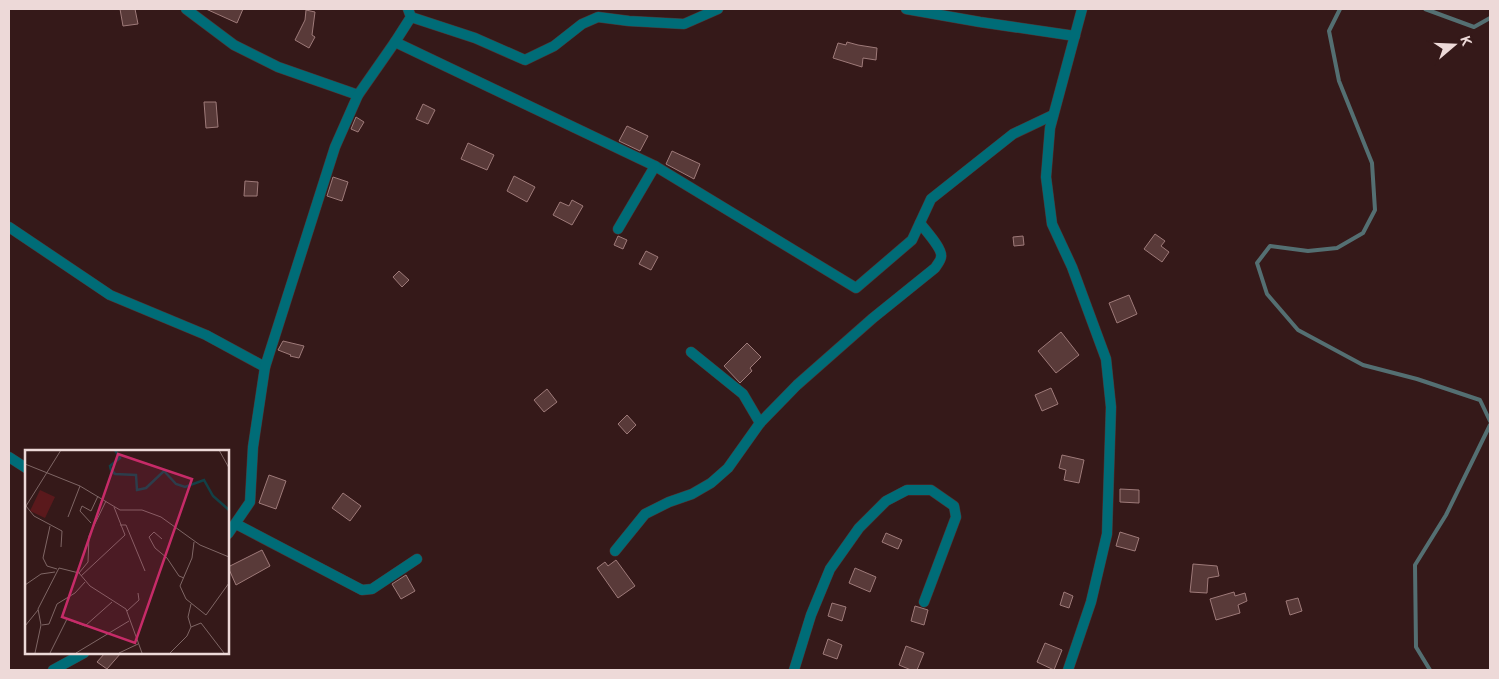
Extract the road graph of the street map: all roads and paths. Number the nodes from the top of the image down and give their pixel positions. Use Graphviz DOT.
graph roads {
  1 [pos="186,9"];
  2 [pos="718,9"];
  3 [pos="906,9"];
  4 [pos="1082,9"];
  5 [pos="410,13"];
  6 [pos="1075,36"];
  7 [pos="395,42"];
  8 [pos="358,95"];
  9 [pos="1054,115"];
  10 [pos="655,166"];
  11 [pos="920,223"];
  12 [pos="9,227"];
  13 [pos="618,229"];
  14 [pos="691,352"];
  15 [pos="265,367"];
  16 [pos="760,423"];
  17 [pos="9,457"];
  18 [pos="25,467"];
  19 [pos="236,524"];
  20 [pos="229,533"];
  21 [pos="616,551"];
  22 [pos="417,559"];
  23 [pos="924,602"];
  24 [pos="82,654"];
  25 [pos="53,670"];
  26 [pos="794,670"];
  27 [pos="1068,670"];
  1 -- 8 [label="street"];
  2 -- 5 [label="street"];
  3 -- 6 [label="street"];
  4 -- 6 [label="street"];
  5 -- 7 [label="street"];
  6 -- 9 [label="street"];
  7 -- 8 [label="street"];
  7 -- 10 [label="street"];
  8 -- 15 [label="street"];
  9 -- 11 [label="street"];
  9 -- 27 [label="street"];
  10 -- 11 [label="street"];
  10 -- 13 [label="street"];
  11 -- 16 [label="street"];
  12 -- 15 [label="street"];
  14 -- 16 [label="street"];
  15 -- 19 [label="street"];
  16 -- 21 [label="street"];
  17 -- 18 [label="street"];
  19 -- 20 [label="street"];
  19 -- 22 [label="street"];
  23 -- 26 [label="street"];
  24 -- 25 [label="street"];
}
